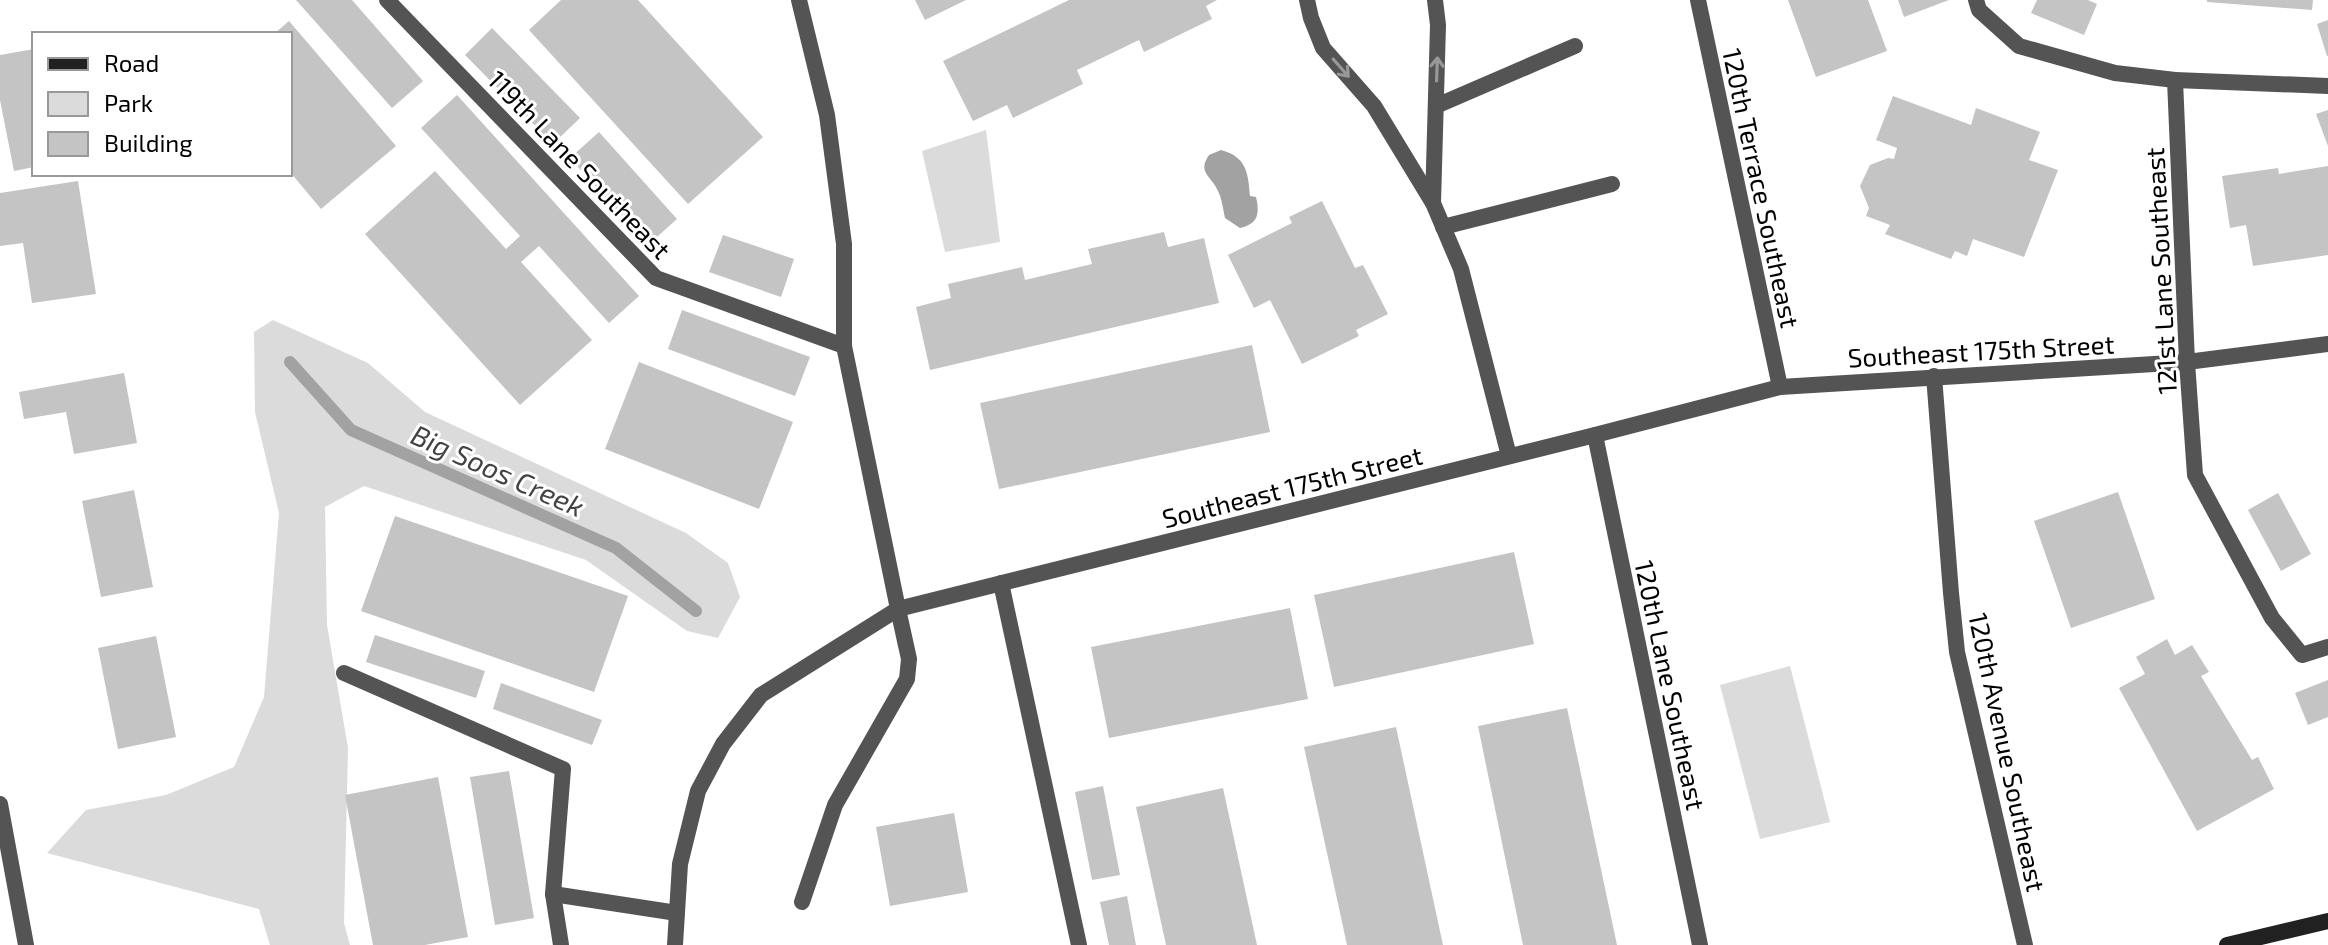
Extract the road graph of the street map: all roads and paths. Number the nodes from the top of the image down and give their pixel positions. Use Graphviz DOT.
graph roads {
  1 [pos="387,0"];
  2 [pos="799,0"];
  3 [pos="1307,0"];
  4 [pos="1435,0"];
  5 [pos="1698,0"];
  6 [pos="1976,0"];
  7 [pos="1575,46"];
  8 [pos="2175,80"];
  9 [pos="2328,86"];
  10 [pos="1436,106"];
  11 [pos="1612,184"];
  12 [pos="1433,203"];
  13 [pos="1443,227"];
  14 [pos="2328,344"];
  15 [pos="844,346"];
  16 [pos="2187,362"];
  17 [pos="1934,376"];
  18 [pos="1780,387"];
  19 [pos="1595,435"];
  20 [pos="1509,456"];
  21 [pos="1001,583"];
  22 [pos="898,609"];
  23 [pos="2328,647"];
  24 [pos="344,673"];
  25 [pos="0,804"];
  26 [pos="553,894"];
  27 [pos="802,902"];
  28 [pos="677,913"];
  29 [pos="2328,921"];
  30 [pos="26,945"];
  31 [pos="561,945"];
  32 [pos="675,945"];
  33 [pos="1079,945"];
  34 [pos="1700,945"];
  35 [pos="2025,945"];
  36 [pos="2227,945"];
  1 -- 15 [label="street, 119th Lane Southeast"];
  2 -- 15 [label="street"];
  3 -- 12 [label="street, one-way"];
  10 -- 4 [label="street, one-way"];
  5 -- 18 [label="street, 120th Terrace Southeast"];
  6 -- 8 [label="street"];
  7 -- 10 [label="street"];
  8 -- 9 [label="street"];
  8 -- 16 [label="street, 121st Lane Southeast"];
  10 -- 12 [label="street"];
  11 -- 13 [label="street"];
  12 -- 13 [label="street"];
  13 -- 20 [label="street"];
  14 -- 16 [label="street, Southeast 175th Street"];
  15 -- 22 [label="street"];
  16 -- 17 [label="street, Southeast 175th Street"];
  16 -- 23 [label="street, 121st Lane Southeast"];
  17 -- 18 [label="street, Southeast 175th Street"];
  17 -- 35 [label="street, 120th Avenue Southeast"];
  18 -- 19 [label="street, Southeast 175th Street"];
  19 -- 20 [label="street, Southeast 175th Street"];
  19 -- 34 [label="street, 120th Lane Southeast"];
  20 -- 21 [label="street, Southeast 175th Street"];
  21 -- 22 [label="street, Southeast 175th Street"];
  21 -- 33 [label="street"];
  22 -- 27 [label="street"];
  22 -- 28 [label="street, Southeast 175th Street"];
  24 -- 26 [label="street"];
  25 -- 30 [label="street"];
  26 -- 28 [label="street"];
  26 -- 31 [label="street"];
  28 -- 32 [label="street, Southeast 175th Street"];
  29 -- 36 [label="main road"];
}
